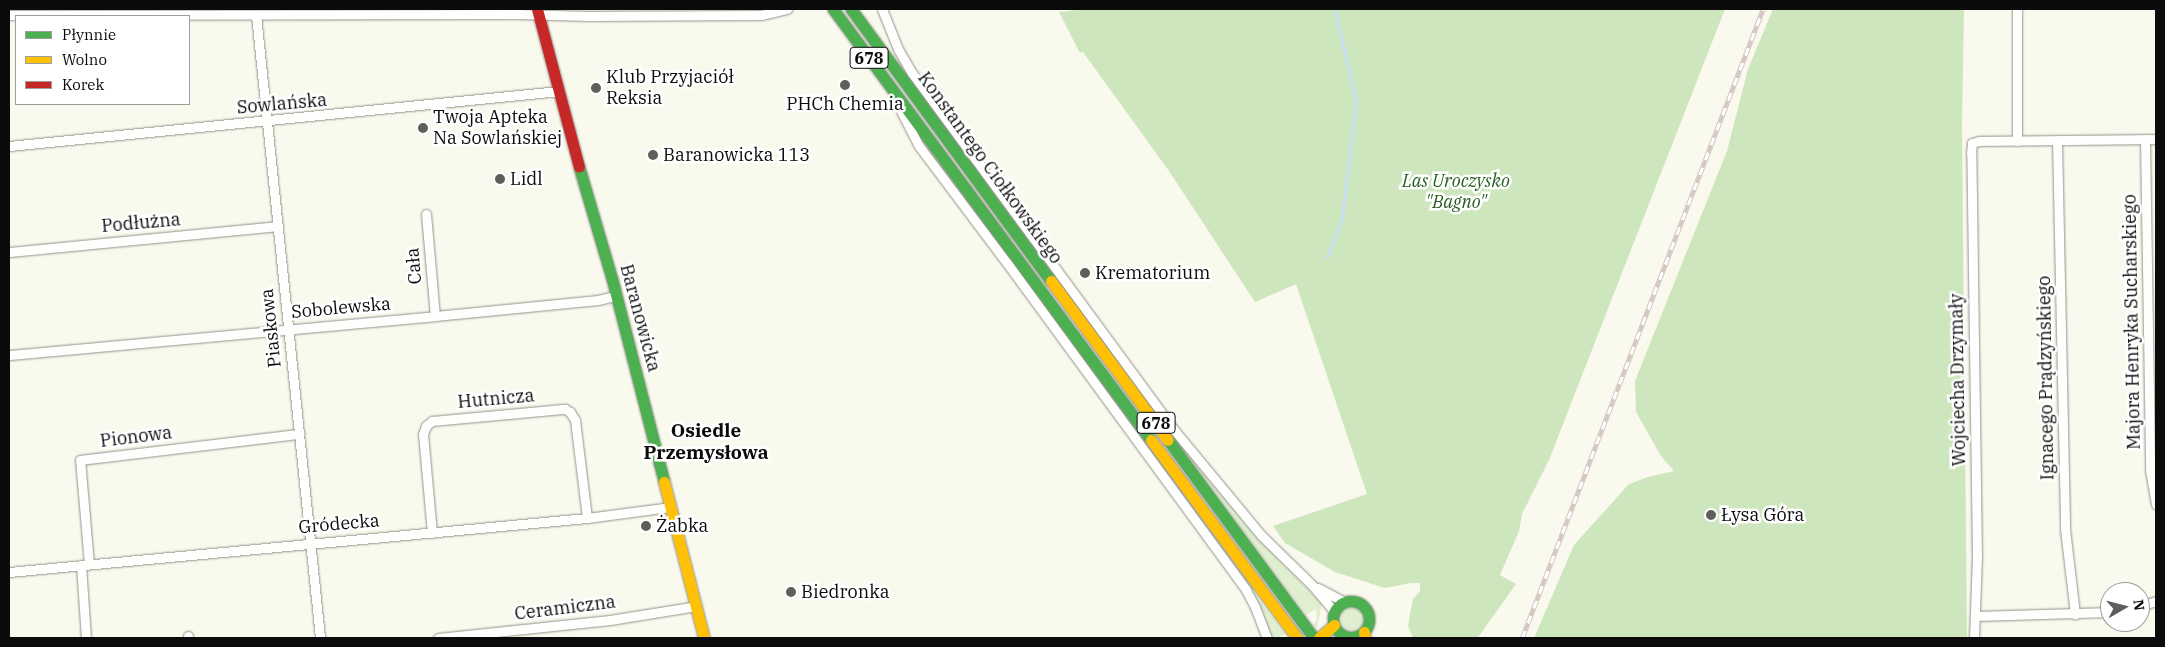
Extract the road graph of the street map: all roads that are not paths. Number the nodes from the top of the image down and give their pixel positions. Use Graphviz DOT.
graph roads {
  1 [pos="787,9"];
  2 [pos="833,9"];
  3 [pos="851,9"];
  4 [pos="882,9"];
  5 [pos="2017,9"];
  6 [pos="297,12"];
  7 [pos="405,12"];
  8 [pos="538,12"];
  9 [pos="9,15"];
  10 [pos="256,15"];
  11 [pos="893,90"];
  12 [pos="559,91"];
  13 [pos="266,121"];
  14 [pos="2145,139"];
  15 [pos="2156,139"];
  16 [pos="2057,140"];
  17 [pos="2017,141"];
  18 [pos="9,146"];
  19 [pos="426,214"];
  20 [pos="277,226"];
  21 [pos="9,252"];
  22 [pos="616,296"];
  23 [pos="435,316"];
  24 [pos="287,329"];
  25 [pos="9,356"];
  26 [pos="299,434"];
  27 [pos="2156,504"];
  28 [pos="671,507"];
  29 [pos="587,518"];
  30 [pos="432,533"];
  31 [pos="309,543"];
  32 [pos="85,564"];
  33 [pos="9,572"];
  34 [pos="1313,586"];
  35 [pos="1344,602"];
  36 [pos="696,606"];
  37 [pos="1334,612"];
  38 [pos="2100,613"];
  39 [pos="2075,614"];
  40 [pos="1976,616"];
  41 [pos="1336,632"];
  42 [pos="1262,634"];
  43 [pos="1365,635"];
  44 [pos="1295,636"];
  45 [pos="86,638"];
  46 [pos="320,638"];
  47 [pos="438,638"];
  48 [pos="704,638"];
  49 [pos="1267,638"];
  50 [pos="1314,638"];
  51 [pos="1318,638"];
  52 [pos="1974,638"];
  1 -- 8 [label="street"];
  2 -- 11 [label="main road, Konstantego Ciołkowskiego / 678"];
  3 -- 50 [label="main road, Konstantego Ciołkowskiego / 678"];
  4 -- 34 [label="street"];
  5 -- 17 [label="street"];
  6 -- 7 [label="street"];
  6 -- 10 [label="street"];
  7 -- 8 [label="street"];
  8 -- 12 [label="main road, Baranowicka"];
  9 -- 10 [label="street"];
  10 -- 13 [label="street, Piaskowa"];
  11 -- 42 [label="street"];
  11 -- 44 [label="main road, Konstantego Ciołkowskiego / 678"];
  12 -- 13 [label="street, Sowlańska"];
  12 -- 22 [label="main road, Baranowicka"];
  13 -- 18 [label="street, Sowlańska"];
  13 -- 20 [label="street, Piaskowa"];
  14 -- 15 [label="street"];
  14 -- 16 [label="street"];
  14 -- 27 [label="street, Majora Henryka Sucharskiego"];
  16 -- 17 [label="street"];
  16 -- 39 [label="street, Ignacego Prądzyńskiego"];
  17 -- 40 [label="street, Wojciecha Drzymały"];
  19 -- 23 [label="street, Cała"];
  20 -- 21 [label="street, Podłużna"];
  20 -- 24 [label="street, Piaskowa"];
  22 -- 23 [label="street, Sobolewska"];
  22 -- 28 [label="main road, Baranowicka"];
  23 -- 24 [label="street, Sobolewska"];
  24 -- 25 [label="street, Sobolewska"];
  24 -- 26 [label="street, Piaskowa"];
  26 -- 31 [label="street, Piaskowa"];
  26 -- 32 [label="street, Pionowa"];
  28 -- 29 [label="street, Gródecka"];
  28 -- 36 [label="main road, Baranowicka"];
  29 -- 30 [label="street, Gródecka"];
  29 -- 30 [label="street, Hutnicza"];
  30 -- 31 [label="street, Gródecka"];
  31 -- 32 [label="street, Gródecka"];
  31 -- 46 [label="street, Piaskowa"];
  32 -- 33 [label="street, Gródecka"];
  32 -- 45 [label="street"];
  34 -- 35 [label="street"];
  34 -- 37 [label="street"];
  35 -- 37 [label="main road"];
  35 -- 43 [label="main road"];
  36 -- 47 [label="street, Ceramiczna"];
  36 -- 48 [label="main road, Baranowicka"];
  37 -- 41 [label="main road"];
  38 -- 39 [label="street"];
  39 -- 40 [label="street"];
  40 -- 52 [label="street, Wojciecha Drzymały"];
  41 -- 43 [label="main road"];
  41 -- 51 [label="main road"];
  42 -- 49 [label="street"];
}
